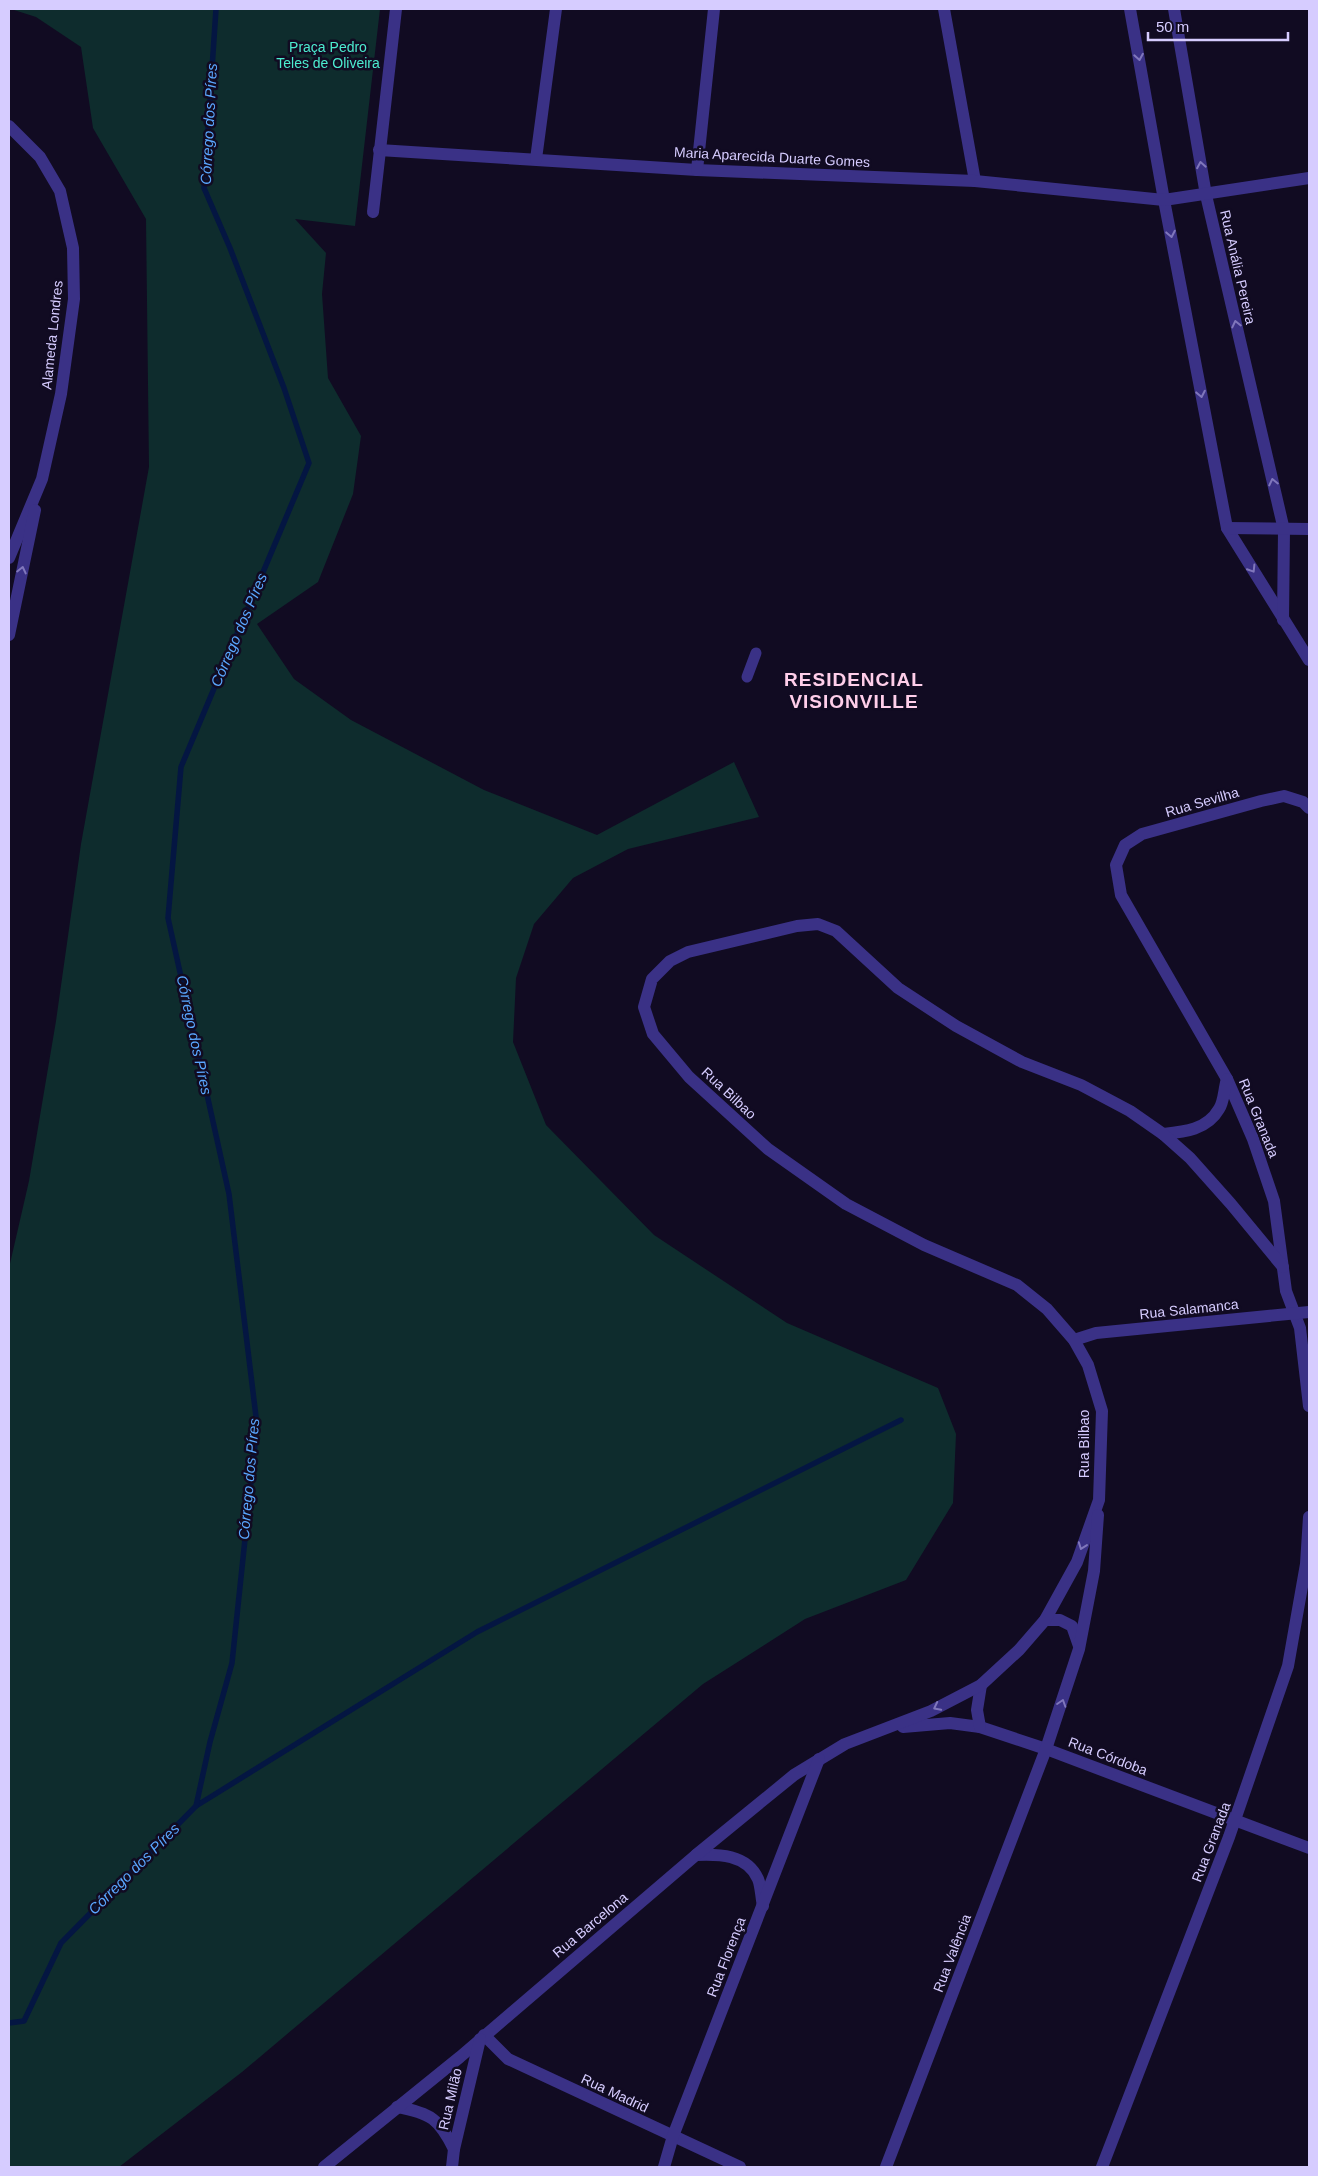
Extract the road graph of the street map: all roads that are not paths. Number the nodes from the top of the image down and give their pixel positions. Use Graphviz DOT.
graph roads {
  1 [pos="396,9"];
  2 [pos="556,9"];
  3 [pos="714,9"];
  4 [pos="944,9"];
  5 [pos="1130,9"];
  6 [pos="1174,9"];
  7 [pos="9,126"];
  8 [pos="379,150"];
  9 [pos="536,159"];
  10 [pos="697,170"];
  11 [pos="1309,178"];
  12 [pos="976,181"];
  13 [pos="1206,195"];
  14 [pos="1164,200"];
  15 [pos="373,212"];
  16 [pos="42,479"];
  17 [pos="1227,528"];
  18 [pos="1309,529"];
  19 [pos="1284,530"];
  20 [pos="9,558"];
  21 [pos="1283,620"];
  22 [pos="9,635"];
  23 [pos="756,653"];
  24 [pos="1309,660"];
  25 [pos="748,677"];
  26 [pos="1309,808"];
  27 [pos="1116,865"];
  28 [pos="1227,1078"];
  29 [pos="1163,1134"];
  30 [pos="1283,1267"];
  31 [pos="1309,1312"];
  32 [pos="1293,1313"];
  33 [pos="1074,1340"];
  34 [pos="1309,1406"];
  35 [pos="1099,1500"];
  36 [pos="1309,1517"];
  37 [pos="1046,1620"];
  38 [pos="1080,1649"];
  39 [pos="980,1685"];
  40 [pos="980,1727"];
  41 [pos="890,1728"];
  42 [pos="1046,1749"];
  43 [pos="819,1759"];
  44 [pos="1235,1820"];
  45 [pos="1309,1848"];
  46 [pos="696,1855"];
  47 [pos="763,1906"];
  48 [pos="482,2037"];
  49 [pos="397,2107"];
  50 [pos="673,2136"];
  51 [pos="454,2150"];
  52 [pos="324,2167"];
  53 [pos="452,2167"];
  54 [pos="664,2167"];
  55 [pos="740,2167"];
  56 [pos="886,2167"];
  57 [pos="1102,2167"];
  1 -- 8 [label="street"];
  2 -- 9 [label="street"];
  3 -- 10 [label="street"];
  4 -- 12 [label="street"];
  5 -- 14 [label="street, one-way"];
  13 -- 6 [label="street, Rua Anália Pereira, one-way"];
  7 -- 16 [label="street, Alameda Londres"];
  8 -- 9 [label="street, Maria Aparecida Duarte Gomes"];
  8 -- 15 [label="street"];
  9 -- 10 [label="street, Maria Aparecida Duarte Gomes"];
  10 -- 12 [label="street, Maria Aparecida Duarte Gomes"];
  11 -- 13 [label="street, Maria Aparecida Duarte Gomes"];
  12 -- 14 [label="street, Maria Aparecida Duarte Gomes"];
  13 -- 14 [label="street, Maria Aparecida Duarte Gomes"];
  19 -- 13 [label="street, Rua Anália Pereira, one-way"];
  14 -- 17 [label="street, one-way"];
  16 -- 20 [label="street, Alameda Londres"];
  22 -- 16 [label="street, one-way"];
  17 -- 19 [label="street"];
  17 -- 21 [label="street, one-way"];
  18 -- 19 [label="street"];
  19 -- 21 [label="street, Rua Anália Pereira"];
  21 -- 24 [label="street"];
  23 -- 25 [label="lane"];
  26 -- 27 [label="street, Rua Sevilha"];
  27 -- 28 [label="street, Rua Granada"];
  28 -- 29 [label="street"];
  28 -- 30 [label="street, Rua Granada"];
  29 -- 30 [label="street, Rua Bilbao"];
  29 -- 33 [label="street, Rua Bilbao"];
  30 -- 32 [label="street, Rua Granada"];
  31 -- 32 [label="street, Rua Salamanca"];
  32 -- 33 [label="street, Rua Salamanca"];
  32 -- 34 [label="street, Rua Granada"];
  33 -- 35 [label="street, Rua Bilbao"];
  35 -- 37 [label="street, Rua Bilbao, one-way"];
  35 -- 38 [label="street, Rua Valência"];
  36 -- 44 [label="street, Rua Granada"];
  37 -- 38 [label="street"];
  37 -- 39 [label="street, Rua Bilbao"];
  42 -- 38 [label="street, Rua Valência, one-way"];
  39 -- 40 [label="street"];
  39 -- 41 [label="street, Rua Bilbao, one-way"];
  40 -- 41 [label="street, Rua Córdoba"];
  40 -- 42 [label="street, Rua Córdoba"];
  41 -- 43 [label="street, Rua Barcelona"];
  42 -- 44 [label="street, Rua Córdoba"];
  42 -- 56 [label="street, Rua Valência"];
  43 -- 46 [label="street, Rua Barcelona"];
  43 -- 47 [label="street, Rua Florença"];
  44 -- 45 [label="street, Rua Córdoba"];
  44 -- 57 [label="street, Rua Granada"];
  46 -- 47 [label="street"];
  46 -- 48 [label="street, Rua Barcelona"];
  47 -- 50 [label="street, Rua Florença"];
  48 -- 49 [label="street, Rua Barcelona"];
  48 -- 50 [label="street, Rua Madrid"];
  48 -- 51 [label="street, Rua Milão"];
  49 -- 51 [label="street"];
  49 -- 52 [label="street, Rua Barcelona"];
  50 -- 54 [label="street, Rua Florença"];
  50 -- 55 [label="street, Rua Madrid"];
  51 -- 53 [label="street, Rua Milão"];
}
